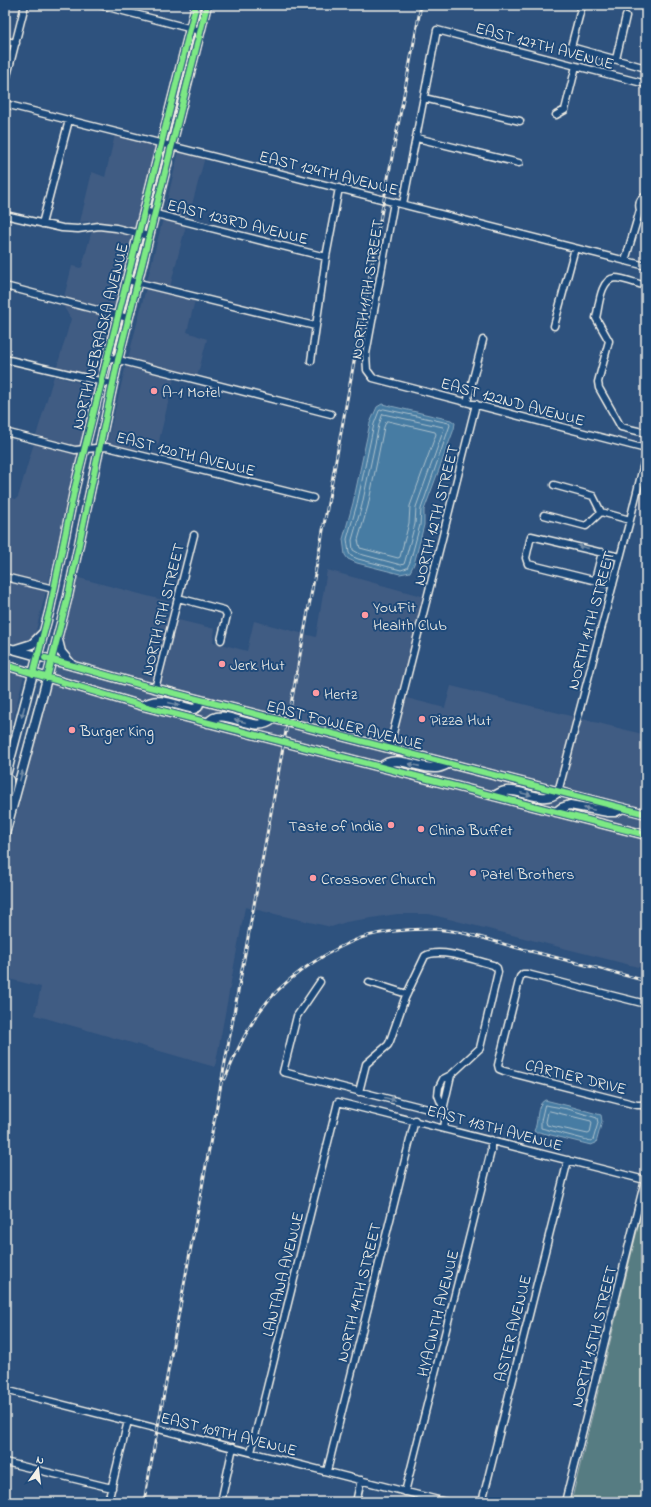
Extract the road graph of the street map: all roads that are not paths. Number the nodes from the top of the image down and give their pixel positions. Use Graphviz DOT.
graph roads {
  1 [pos="25,5"];
  2 [pos="100,5"];
  3 [pos="196,5"];
  4 [pos="207,5"];
  5 [pos="582,5"];
  6 [pos="626,16"];
  7 [pos="190,28"];
  8 [pos="437,30"];
  9 [pos="200,31"];
  10 [pos="5,41"];
  11 [pos="16,43"];
  12 [pos="616,59"];
  13 [pos="576,66"];
  14 [pos="646,68"];
  15 [pos="5,84"];
  16 [pos="646,84"];
  17 [pos="424,98"];
  18 [pos="5,104"];
  19 [pos="556,116"];
  20 [pos="69,120"];
  21 [pos="520,121"];
  22 [pos="417,138"];
  23 [pos="161,143"];
  24 [pos="172,145"];
  25 [pos="519,163"];
  26 [pos="339,188"];
  27 [pos="646,196"];
  28 [pos="394,202"];
  29 [pos="403,204"];
  30 [pos="640,210"];
  31 [pos="144,211"];
  32 [pos="154,214"];
  33 [pos="646,214"];
  34 [pos="5,215"];
  35 [pos="42,224"];
  36 [pos="138,234"];
  37 [pos="149,236"];
  38 [pos="575,248"];
  39 [pos="326,257"];
  40 [pos="625,261"];
  41 [pos="646,266"];
  42 [pos="127,280"];
  43 [pos="137,282"];
  44 [pos="5,286"];
  45 [pos="646,286"];
  46 [pos="118,315"];
  47 [pos="128,318"];
  48 [pos="315,326"];
  49 [pos="554,326"];
  50 [pos="483,340"];
  51 [pos="107,357"];
  52 [pos="5,359"];
  53 [pos="118,360"];
  54 [pos="311,361"];
  55 [pos="373,378"];
  56 [pos="101,382"];
  57 [pos="112,384"];
  58 [pos="467,402"];
  59 [pos="476,404"];
  60 [pos="331,414"];
  61 [pos="5,432"];
  62 [pos="646,433"];
  63 [pos="99,447"];
  64 [pos="646,449"];
  65 [pos="84,450"];
  66 [pos="646,455"];
  67 [pos="554,485"];
  68 [pos="313,498"];
  69 [pos="600,512"];
  70 [pos="544,515"];
  71 [pos="630,520"];
  72 [pos="194,535"];
  73 [pos="602,552"];
  74 [pos="620,557"];
  75 [pos="5,577"];
  76 [pos="595,580"];
  77 [pos="613,585"];
  78 [pos="54,589"];
  79 [pos="178,598"];
  80 [pos="44,633"];
  81 [pos="57,639"];
  82 [pos="221,640"];
  83 [pos="5,647"];
  84 [pos="15,650"];
  85 [pos="38,656"];
  86 [pos="52,660"];
  87 [pos="5,666"];
  88 [pos="73,666"];
  89 [pos="33,674"];
  90 [pos="47,678"];
  91 [pos="155,689"];
  92 [pos="200,700"];
  93 [pos="142,706"];
  94 [pos="273,719"];
  95 [pos="208,723"];
  96 [pos="389,749"];
  97 [pos="448,764"];
  98 [pos="381,767"];
  99 [pos="5,778"];
  100 [pos="558,792"];
  101 [pos="494,796"];
  102 [pos="623,808"];
  103 [pos="556,812"];
  104 [pos="646,814"];
  105 [pos="6,830"];
  106 [pos="646,835"];
  107 [pos="320,982"];
  108 [pos="369,982"];
  109 [pos="407,994"];
  110 [pos="646,1004"];
  111 [pos="451,1075"];
  112 [pos="359,1092"];
  113 [pos="338,1102"];
  114 [pos="646,1102"];
  115 [pos="443,1110"];
  116 [pos="415,1120"];
  117 [pos="444,1128"];
  118 [pos="491,1140"];
  119 [pos="568,1160"];
  120 [pos="646,1178"];
  121 [pos="5,1391"];
  122 [pos="128,1421"];
  123 [pos="233,1447"];
  124 [pos="252,1452"];
  125 [pos="5,1462"];
  126 [pos="327,1471"];
  127 [pos="361,1480"];
  128 [pos="112,1488"];
  129 [pos="405,1492"];
  130 [pos="108,1502"];
  131 [pos="221,1502"];
  132 [pos="356,1502"];
  133 [pos="446,1502"];
  134 [pos="482,1502"];
  135 [pos="565,1502"];
  1 -- 11 [label="street"];
  2 -- 7 [label="street"];
  3 -- 7 [label="main road, NORTH NEBRASKA AVENUE"];
  4 -- 9 [label="main road, NORTH NEBRASKA AVENUE"];
  5 -- 12 [label="street"];
  6 -- 12 [label="street"];
  7 -- 9 [label="street"];
  7 -- 23 [label="main road, NORTH NEBRASKA AVENUE"];
  8 -- 13 [label="street, EAST 127TH AVENUE"];
  8 -- 17 [label="street, NORTH 11TH STREET"];
  9 -- 24 [label="main road, NORTH NEBRASKA AVENUE"];
  10 -- 11 [label="street"];
  11 -- 15 [label="street"];
  12 -- 14 [label="street"];
  13 -- 16 [label="street, EAST 127TH AVENUE"];
  13 -- 19 [label="street"];
  17 -- 21 [label="street"];
  17 -- 22 [label="street, NORTH 11TH STREET"];
  18 -- 20 [label="street, EAST 124TH AVENUE"];
  20 -- 23 [label="street, EAST 124TH AVENUE"];
  20 -- 35 [label="street"];
  22 -- 25 [label="street"];
  22 -- 29 [label="street, NORTH 11TH STREET"];
  23 -- 24 [label="street, EAST 124TH AVENUE"];
  23 -- 31 [label="main road, NORTH NEBRASKA AVENUE"];
  24 -- 26 [label="street, EAST 124TH AVENUE"];
  24 -- 32 [label="main road, NORTH NEBRASKA AVENUE"];
  26 -- 28 [label="street, EAST 124TH AVENUE"];
  26 -- 39 [label="street"];
  27 -- 30 [label="street"];
  28 -- 29 [label="street, EAST 124TH AVENUE"];
  28 -- 55 [label="street, NORTH 11TH STREET"];
  29 -- 38 [label="street, EAST 124TH AVENUE"];
  30 -- 33 [label="street"];
  30 -- 40 [label="street"];
  31 -- 32 [label="street, EAST 123RD AVENUE"];
  31 -- 36 [label="main road, NORTH NEBRASKA AVENUE"];
  32 -- 37 [label="main road, NORTH NEBRASKA AVENUE"];
  32 -- 39 [label="street, EAST 123RD AVENUE"];
  34 -- 35 [label="street"];
  35 -- 36 [label="street"];
  36 -- 37 [label="street"];
  36 -- 42 [label="main road, NORTH NEBRASKA AVENUE"];
  37 -- 43 [label="main road, NORTH NEBRASKA AVENUE"];
  38 -- 40 [label="street, EAST 124TH AVENUE"];
  38 -- 49 [label="street"];
  39 -- 48 [label="street"];
  40 -- 41 [label="street, EAST 124TH AVENUE"];
  42 -- 43 [label="street"];
  42 -- 46 [label="main road, NORTH NEBRASKA AVENUE"];
  43 -- 47 [label="main road, NORTH NEBRASKA AVENUE"];
  43 -- 48 [label="street"];
  44 -- 46 [label="street"];
  45 -- 62 [label="street"];
  46 -- 47 [label="street"];
  46 -- 51 [label="main road, NORTH NEBRASKA AVENUE"];
  47 -- 53 [label="main road, NORTH NEBRASKA AVENUE"];
  48 -- 54 [label="street"];
  50 -- 58 [label="street"];
  51 -- 53 [label="street"];
  51 -- 56 [label="main road, NORTH NEBRASKA AVENUE"];
  52 -- 56 [label="street"];
  53 -- 57 [label="main road, NORTH NEBRASKA AVENUE"];
  53 -- 60 [label="street"];
  55 -- 58 [label="street, EAST 122ND AVENUE"];
  56 -- 57 [label="street"];
  56 -- 65 [label="main road, NORTH NEBRASKA AVENUE"];
  57 -- 63 [label="main road, NORTH NEBRASKA AVENUE"];
  58 -- 59 [label="street, EAST 122ND AVENUE"];
  59 -- 64 [label="street, EAST 122ND AVENUE"];
  59 -- 96 [label="street, NORTH 12TH STREET"];
  61 -- 65 [label="street, EAST 120TH AVENUE"];
  63 -- 65 [label="street, EAST 120TH AVENUE"];
  63 -- 68 [label="street, EAST 120TH AVENUE"];
  63 -- 81 [label="main road, NORTH NEBRASKA AVENUE"];
  65 -- 78 [label="main road, NORTH NEBRASKA AVENUE"];
  66 -- 71 [label="street, NORTH 14TH STREET"];
  67 -- 69 [label="street"];
  69 -- 70 [label="street"];
  69 -- 71 [label="street"];
  71 -- 74 [label="street, NORTH 14TH STREET"];
  72 -- 79 [label="street, NORTH 9TH STREET"];
  73 -- 74 [label="street"];
  73 -- 76 [label="street"];
  73 -- 76 [label="street, one-way"];
  74 -- 77 [label="street, NORTH 14TH STREET"];
  75 -- 78 [label="street"];
  76 -- 77 [label="street"];
  77 -- 100 [label="street, NORTH 14TH STREET"];
  78 -- 80 [label="main road, NORTH NEBRASKA AVENUE"];
  79 -- 82 [label="street"];
  79 -- 91 [label="street, NORTH 9TH STREET"];
  80 -- 84 [label="main road"];
  80 -- 85 [label="main road, NORTH NEBRASKA AVENUE"];
  81 -- 86 [label="main road, NORTH NEBRASKA AVENUE"];
  81 -- 88 [label="main road"];
  83 -- 84 [label="main road, EAST FOWLER AVENUE"];
  84 -- 85 [label="main road, EAST FOWLER AVENUE"];
  85 -- 86 [label="main road, EAST FOWLER AVENUE"];
  85 -- 89 [label="main road, NORTH NEBRASKA AVENUE"];
  86 -- 88 [label="main road, EAST FOWLER AVENUE"];
  86 -- 90 [label="main road, NORTH NEBRASKA AVENUE"];
  87 -- 89 [label="main road, EAST FOWLER AVENUE"];
  88 -- 91 [label="main road, EAST FOWLER AVENUE"];
  89 -- 90 [label="main road, EAST FOWLER AVENUE"];
  89 -- 99 [label="main road, NORTH NEBRASKA AVENUE, one-way"];
  90 -- 93 [label="main road, EAST FOWLER AVENUE"];
  105 -- 90 [label="main road, NORTH NEBRASKA AVENUE, one-way"];
  91 -- 92 [label="main road, EAST FOWLER AVENUE"];
  93 -- 92 [label="main road, one-way"];
  92 -- 94 [label="main road, EAST FOWLER AVENUE"];
  93 -- 95 [label="main road, EAST FOWLER AVENUE"];
  94 -- 95 [label="main road, one-way"];
  94 -- 96 [label="main road, EAST FOWLER AVENUE"];
  95 -- 98 [label="main road, EAST FOWLER AVENUE"];
  96 -- 97 [label="main road, EAST FOWLER AVENUE"];
  97 -- 98 [label="main road, one-way"];
  97 -- 100 [label="main road, EAST FOWLER AVENUE"];
  98 -- 101 [label="main road, EAST FOWLER AVENUE"];
  99 -- 105 [label="main road, NORTH NEBRASKA AVENUE"];
  101 -- 100 [label="main road, one-way"];
  100 -- 102 [label="main road, EAST FOWLER AVENUE"];
  101 -- 103 [label="main road, EAST FOWLER AVENUE"];
  102 -- 103 [label="main road, one-way"];
  102 -- 104 [label="main road, EAST FOWLER AVENUE"];
  103 -- 106 [label="main road, EAST FOWLER AVENUE"];
  107 -- 112 [label="street"];
  108 -- 109 [label="street"];
  109 -- 111 [label="street"];
  109 -- 112 [label="street"];
  110 -- 114 [label="street, CARTIER DRIVE"];
  111 -- 115 [label="street"];
  111 -- 115 [label="street"];
  112 -- 115 [label="street, one-way"];
  113 -- 116 [label="street, EAST 113TH AVENUE"];
  113 -- 124 [label="street, LANTANA AVENUE"];
  115 -- 117 [label="street"];
  116 -- 117 [label="street, EAST 113TH AVENUE"];
  116 -- 126 [label="street, NORTH 14TH STREET"];
  117 -- 118 [label="street, EAST 113TH AVENUE"];
  118 -- 119 [label="street, EAST 113TH AVENUE"];
  118 -- 129 [label="street, HYACINTH AVENUE"];
  119 -- 120 [label="street, EAST 113TH AVENUE"];
  119 -- 134 [label="street, ASTER AVENUE"];
  120 -- 135 [label="street, NORTH 15TH STREET"];
  121 -- 122 [label="street, EAST 109TH AVENUE"];
  122 -- 123 [label="street, EAST 109TH AVENUE"];
  122 -- 128 [label="street"];
  123 -- 124 [label="street, EAST 109TH AVENUE"];
  123 -- 131 [label="street"];
  124 -- 126 [label="street, EAST 109TH AVENUE"];
  125 -- 128 [label="street"];
  126 -- 127 [label="street, EAST 109TH AVENUE"];
  127 -- 129 [label="street, EAST 109TH AVENUE"];
  127 -- 132 [label="street"];
  128 -- 130 [label="street"];
  129 -- 133 [label="street, EAST 109TH AVENUE"];
}
